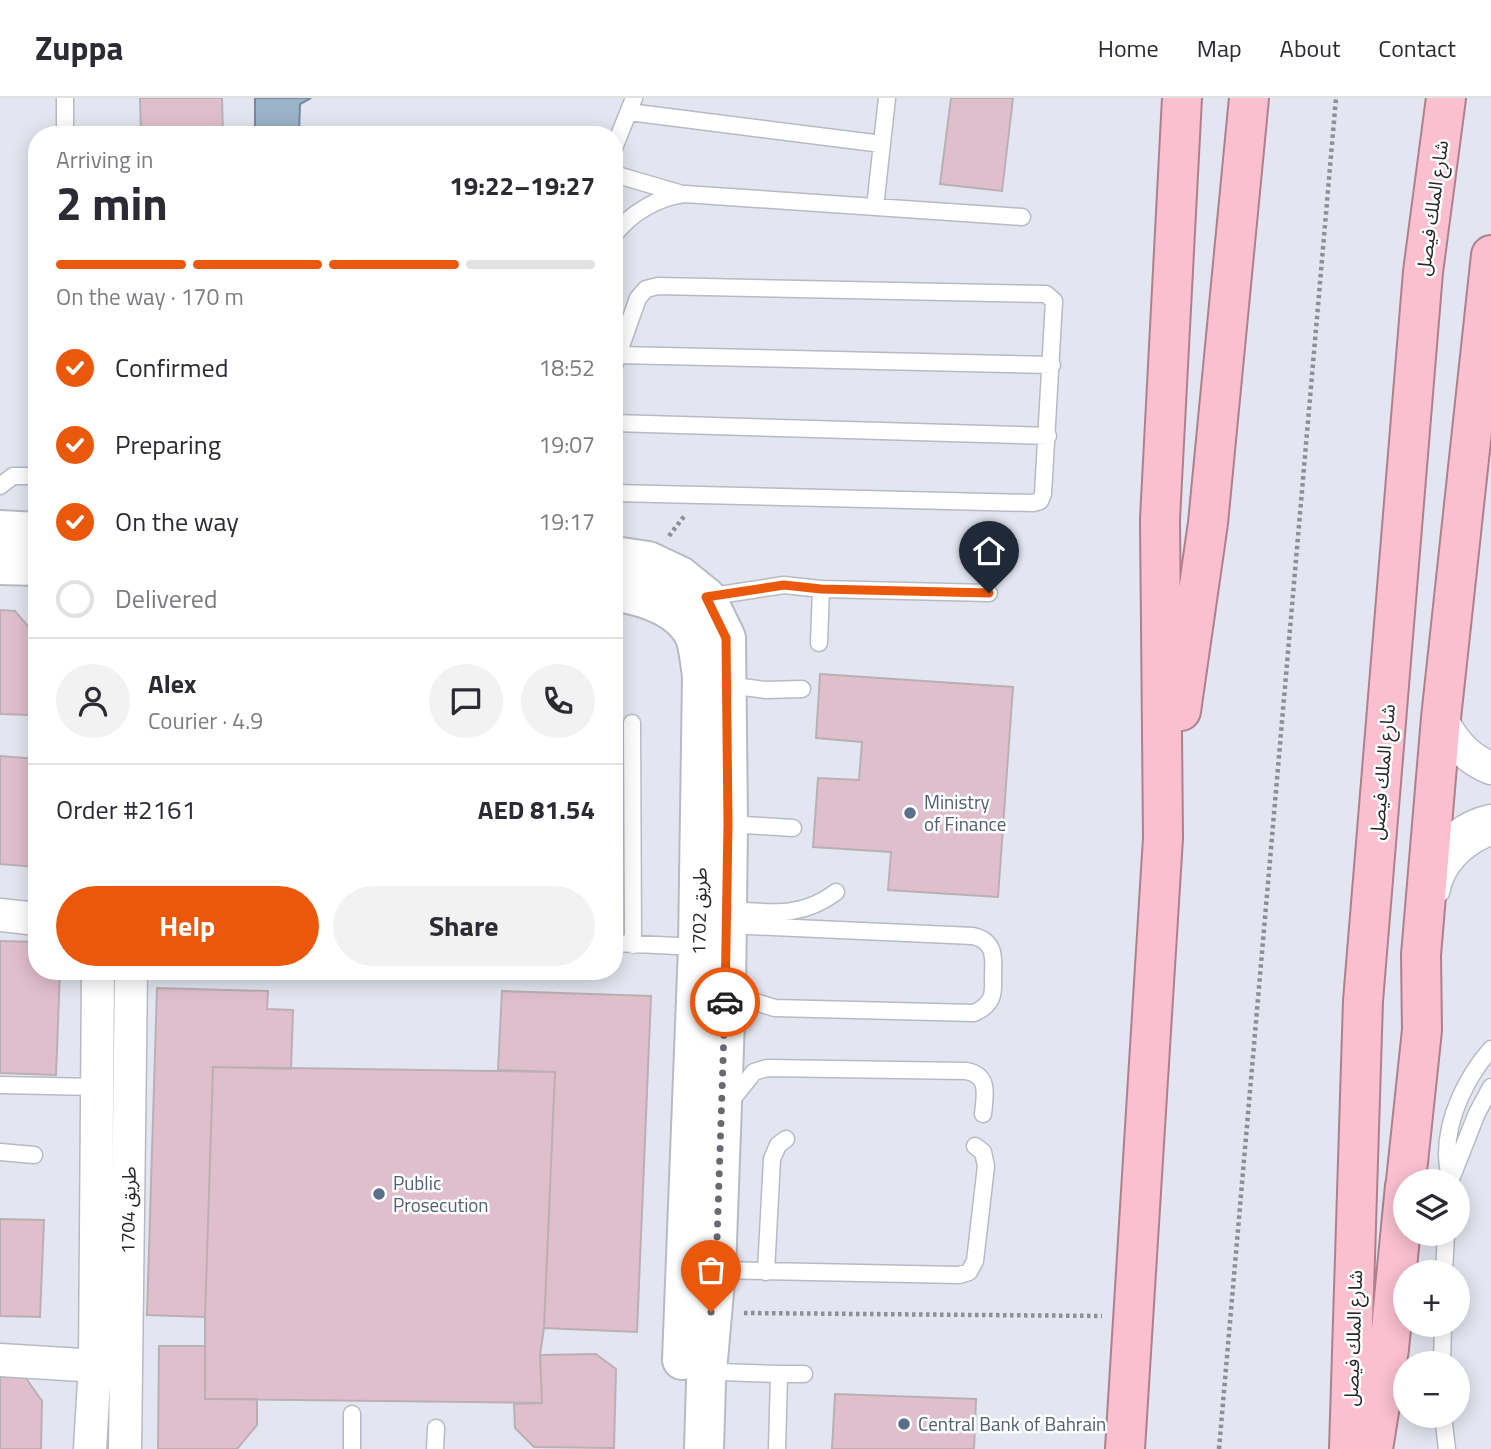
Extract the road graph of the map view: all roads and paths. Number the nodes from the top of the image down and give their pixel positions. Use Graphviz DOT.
graph roads {
  1 [pos="65,98"];
  2 [pos="887,98"];
  3 [pos="1182,98"];
  4 [pos="1249,98"];
  5 [pos="1336,98"];
  6 [pos="1446,98"];
  7 [pos="631,105"];
  8 [pos="65,126"];
  9 [pos="623,126"];
  10 [pos="882,144"];
  11 [pos="623,177"];
  12 [pos="685,194"];
  13 [pos="875,207"];
  14 [pos="1022,217"];
  15 [pos="623,227"];
  16 [pos="1491,255"];
  17 [pos="623,326"];
  18 [pos="623,361"];
  19 [pos="1052,365"];
  20 [pos="623,423"];
  21 [pos="1048,436"];
  22 [pos="28,476"];
  23 [pos="0,486"];
  24 [pos="623,493"];
  25 [pos="702,495"];
  26 [pos="0,530"];
  27 [pos="28,532"];
  28 [pos="631,558"];
  29 [pos="0,565"];
  30 [pos="28,566"];
  31 [pos="821,589"];
  32 [pos="989,593"];
  33 [pos="623,594"];
  34 [pos="706,597"];
  35 [pos="819,643"];
  36 [pos="727,685"];
  37 [pos="802,689"];
  38 [pos="1441,718"];
  39 [pos="632,723"];
  40 [pos="1491,768"];
  41 [pos="1491,821"];
  42 [pos="728,824"];
  43 [pos="793,828"];
  44 [pos="1491,837"];
  45 [pos="1163,838"];
  46 [pos="1428,872"];
  47 [pos="836,892"];
  48 [pos="807,909"];
  49 [pos="0,915"];
  50 [pos="28,918"];
  51 [pos="809,930"];
  52 [pos="720,932"];
  53 [pos="623,944"];
  54 [pos="633,945"];
  55 [pos="1421,955"];
  56 [pos="98,980"];
  57 [pos="131,980"];
  58 [pos="726,993"];
  59 [pos="1491,1049"];
  60 [pos="0,1085"];
  61 [pos="96,1087"];
  62 [pos="1491,1087"];
  63 [pos="721,1113"];
  64 [pos="983,1114"];
  65 [pos="786,1139"];
  66 [pos="975,1146"];
  67 [pos="0,1152"];
  68 [pos="34,1155"];
  69 [pos="1407,1169"];
  70 [pos="1449,1169"];
  71 [pos="1455,1169"];
  72 [pos="1400,1246"];
  73 [pos="716,1270"];
  74 [pos="766,1272"];
  75 [pos="711,1312"];
  76 [pos="1133,1317"];
  77 [pos="0,1360"];
  78 [pos="111,1367"];
  79 [pos="779,1374"];
  80 [pos="804,1374"];
  81 [pos="706,1382"];
  82 [pos="352,1414"];
  83 [pos="436,1428"];
  84 [pos="1444,1428"];
  85 [pos="90,1449"];
  86 [pos="125,1449"];
  87 [pos="352,1449"];
  88 [pos="435,1449"];
  89 [pos="678,1449"];
  90 [pos="704,1449"];
  91 [pos="777,1449"];
  92 [pos="1125,1449"];
  93 [pos="1219,1449"];
  94 [pos="1349,1449"];
  95 [pos="1373,1449"];
  96 [pos="1447,1449"];
  1 -- 8 [label="lane"];
  2 -- 10 [label="lane"];
  3 -- 45 [label="highway"];
  4 -- 45 [label="highway"];
  5 -- 93 [label="path"];
  6 -- 94 [label="highway, شارع الملك فيصل"];
  7 -- 9 [label="lane"];
  7 -- 10 [label="lane"];
  10 -- 13 [label="lane"];
  11 -- 12 [label="lane"];
  12 -- 13 [label="lane"];
  12 -- 15 [label="lane"];
  13 -- 14 [label="lane"];
  16 -- 38 [label="highway"];
  17 -- 19 [label="lane"];
  18 -- 19 [label="lane"];
  19 -- 21 [label="lane"];
  20 -- 21 [label="lane"];
  21 -- 25 [label="lane"];
  22 -- 23 [label="lane"];
  24 -- 25 [label="lane"];
  25 -- 28 [label="path"];
  26 -- 27 [label="street"];
  28 -- 34 [label="street, طريق 1702"];
  29 -- 30 [label="street"];
  31 -- 32 [label="lane"];
  31 -- 34 [label="lane"];
  31 -- 35 [label="lane"];
  33 -- 52 [label="street, طريق 1702"];
  34 -- 36 [label="street, طريق 1702"];
  36 -- 37 [label="lane"];
  36 -- 42 [label="street, طريق 1702"];
  38 -- 40 [label="street"];
  38 -- 46 [label="highway"];
  39 -- 54 [label="lane"];
  41 -- 46 [label="street"];
  42 -- 43 [label="lane"];
  42 -- 52 [label="street, طريق 1702"];
  44 -- 55 [label="lane"];
  45 -- 76 [label="highway"];
  46 -- 55 [label="highway"];
  47 -- 48 [label="lane"];
  48 -- 51 [label="lane"];
  48 -- 52 [label="lane"];
  49 -- 50 [label="street"];
  51 -- 52 [label="lane"];
  51 -- 58 [label="lane"];
  52 -- 54 [label="lane"];
  52 -- 58 [label="street, طريق 1702"];
  52 -- 89 [label="street, طريق 1702"];
  53 -- 54 [label="lane"];
  55 -- 69 [label="highway"];
  56 -- 61 [label="street, طريق 1704"];
  57 -- 78 [label="street, طريق 1704"];
  58 -- 63 [label="street, طريق 1702"];
  59 -- 70 [label="lane"];
  60 -- 61 [label="lane"];
  61 -- 78 [label="street, طريق 1704"];
  62 -- 71 [label="lane"];
  63 -- 64 [label="lane"];
  63 -- 73 [label="street, طريق 1702"];
  65 -- 74 [label="lane"];
  66 -- 74 [label="lane"];
  67 -- 68 [label="lane"];
  72 -- 95 [label="highway"];
  73 -- 74 [label="lane"];
  73 -- 75 [label="street, طريق 1702"];
  75 -- 76 [label="path"];
  75 -- 81 [label="street, طريق 1702"];
  76 -- 92 [label="highway"];
  77 -- 78 [label="street"];
  78 -- 85 [label="street, طريق 1704"];
  78 -- 86 [label="street, طريق 1704"];
  79 -- 80 [label="lane"];
  79 -- 81 [label="lane"];
  79 -- 91 [label="lane"];
  81 -- 90 [label="street, طريق 1702"];
  82 -- 87 [label="lane"];
  83 -- 88 [label="lane"];
  84 -- 96 [label="lane"];
}
